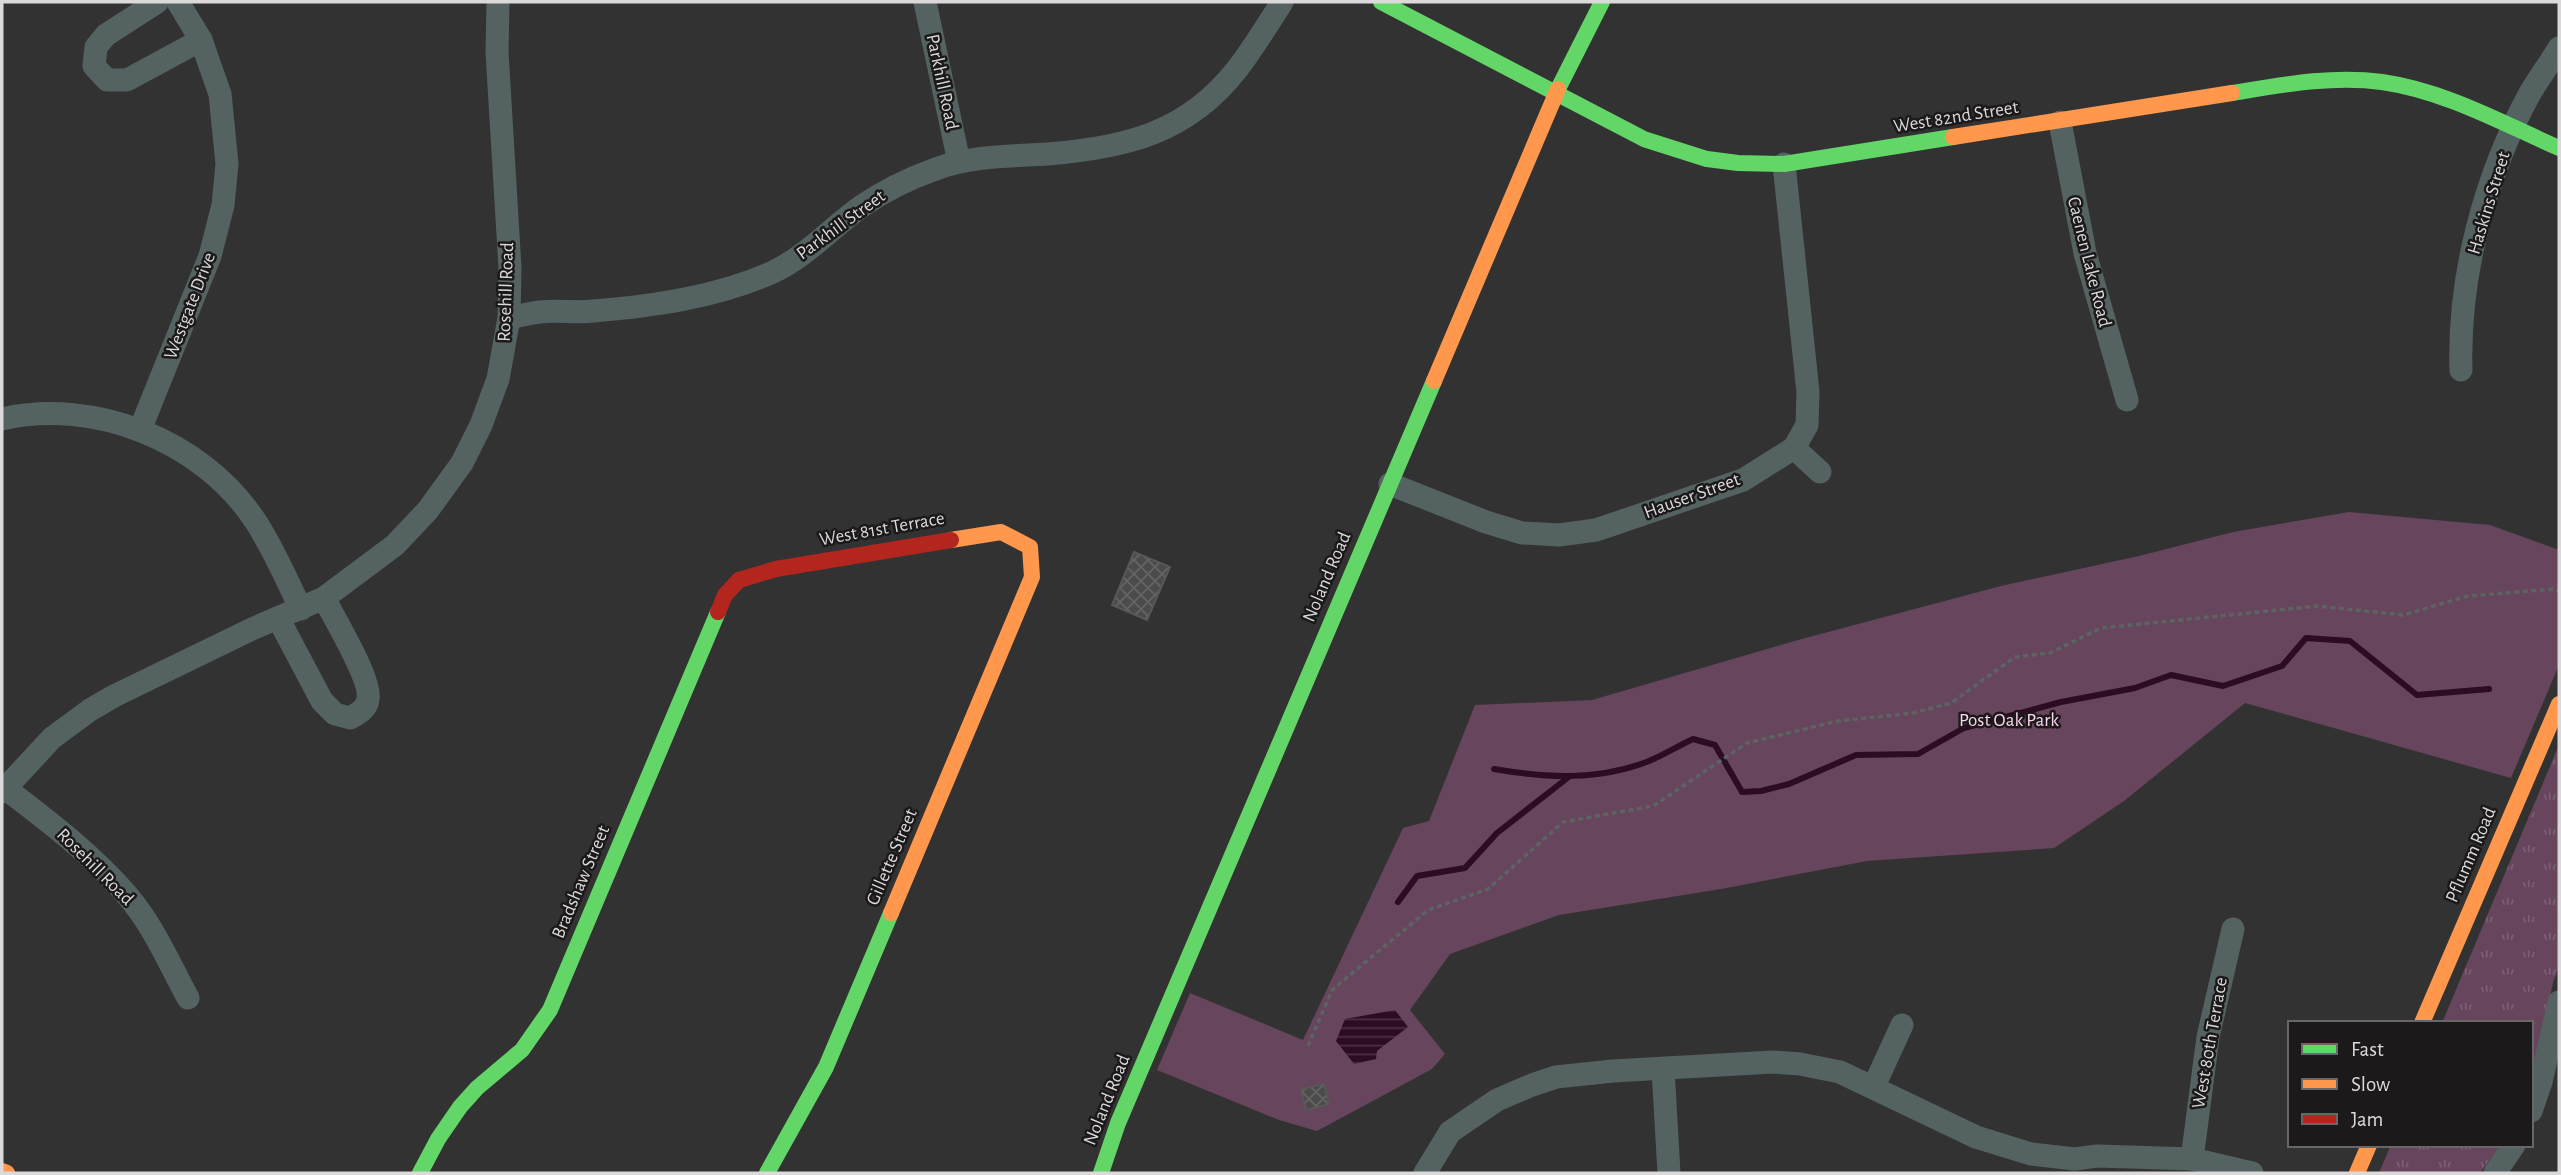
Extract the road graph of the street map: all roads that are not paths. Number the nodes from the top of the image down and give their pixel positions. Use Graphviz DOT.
graph roads {
  1 [pos="157,2"];
  2 [pos="178,2"];
  3 [pos="498,2"];
  4 [pos="925,2"];
  5 [pos="1282,2"];
  6 [pos="1381,2"];
  7 [pos="1602,2"];
  8 [pos="201,40"];
  9 [pos="2559,48"];
  10 [pos="1556,93"];
  11 [pos="2060,122"];
  12 [pos="2514,129"];
  13 [pos="2559,148"];
  14 [pos="959,162"];
  15 [pos="1784,164"];
  16 [pos="509,318"];
  17 [pos="2461,370"];
  18 [pos="2127,400"];
  19 [pos="2,419"];
  20 [pos="140,430"];
  21 [pos="1794,447"];
  22 [pos="1820,472"];
  23 [pos="1390,484"];
  24 [pos="1030,548"];
  25 [pos="739,580"];
  26 [pos="324,598"];
  27 [pos="301,609"];
  28 [pos="278,618"];
  29 [pos="2559,704"];
  30 [pos="3,790"];
  31 [pos="2233,929"];
  32 [pos="188,998"];
  33 [pos="2559,1002"];
  34 [pos="2423,1021"];
  35 [pos="1902,1025"];
  36 [pos="1663,1069"];
  37 [pos="1874,1086"];
  38 [pos="2533,1105"];
  39 [pos="2368,1147"];
  40 [pos="2513,1147"];
  41 [pos="2192,1158"];
  42 [pos="2053,1165"];
  43 [pos="2,1171"];
  44 [pos="8,1173"];
  45 [pos="421,1173"];
  46 [pos="767,1173"];
  47 [pos="1101,1173"];
  48 [pos="1425,1173"];
  49 [pos="1669,1173"];
  50 [pos="2252,1173"];
  51 [pos="2357,1173"];
  52 [pos="2495,1173"];
  1 -- 8 [label="street"];
  2 -- 8 [label="street, Westgate Drive"];
  3 -- 16 [label="street, Rosehill Road"];
  4 -- 14 [label="street, Parkhill Road"];
  5 -- 14 [label="street, Parkhill Street"];
  6 -- 10 [label="street, West 82nd Street"];
  7 -- 10 [label="street, Noland Road"];
  8 -- 20 [label="street, Westgate Drive"];
  9 -- 12 [label="street, Haskins Street"];
  10 -- 15 [label="street, West 82nd Street"];
  10 -- 23 [label="street, Noland Road"];
  11 -- 12 [label="street, West 82nd Street"];
  11 -- 15 [label="street, West 82nd Street"];
  11 -- 18 [label="street, Caenen Lake Road"];
  12 -- 13 [label="street, West 82nd Street"];
  12 -- 17 [label="street, Haskins Street"];
  14 -- 16 [label="street, Parkhill Street"];
  15 -- 21 [label="street"];
  16 -- 26 [label="street, Rosehill Road"];
  19 -- 20 [label="street"];
  20 -- 27 [label="street"];
  21 -- 22 [label="street"];
  21 -- 23 [label="street, Hauser Street"];
  23 -- 47 [label="street, Noland Road"];
  24 -- 25 [label="street, West 81st Terrace"];
  24 -- 46 [label="street, Gillette Street"];
  25 -- 45 [label="street, Bradshaw Street"];
  26 -- 27 [label="street, Rosehill Road"];
  26 -- 28 [label="street"];
  27 -- 28 [label="street, Rosehill Road"];
  28 -- 30 [label="street, Rosehill Road"];
  29 -- 34 [label="street, Pflumm Road"];
  30 -- 32 [label="street, Rosehill Road"];
  31 -- 41 [label="street, West 80th Terrace"];
  33 -- 38 [label="street"];
  35 -- 37 [label="street"];
  36 -- 37 [label="street"];
  36 -- 48 [label="street"];
  36 -- 49 [label="street"];
  37 -- 42 [label="street"];
  39 -- 51 [label="street"];
  40 -- 52 [label="street"];
  41 -- 42 [label="street"];
  41 -- 50 [label="street"];
  43 -- 44 [label="street"];
}
